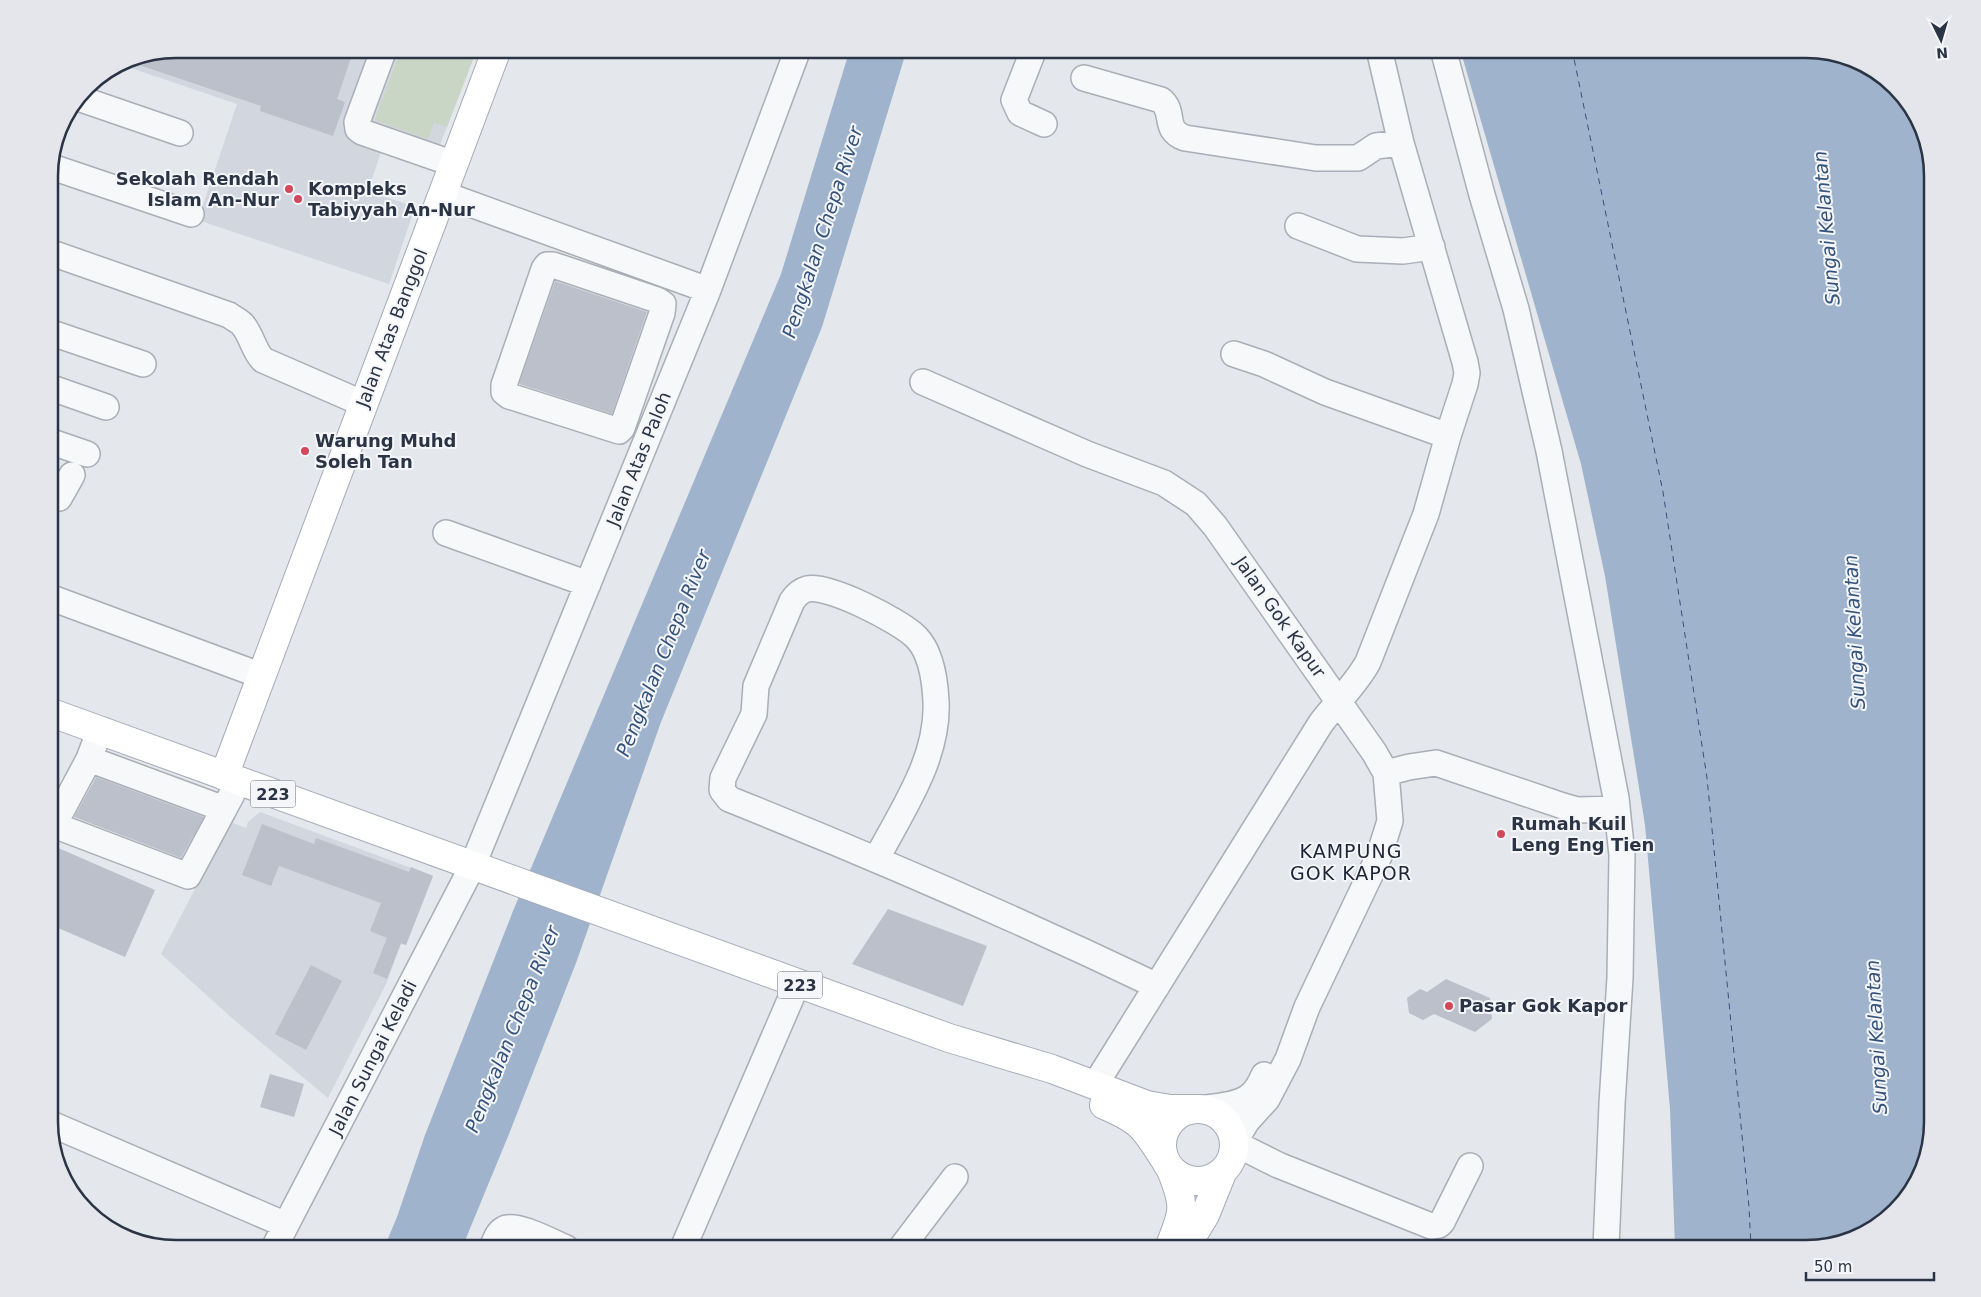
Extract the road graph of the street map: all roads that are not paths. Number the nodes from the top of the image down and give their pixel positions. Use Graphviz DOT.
graph roads {
  1 [pos="381,58"];
  2 [pos="494,58"];
  3 [pos="795,58"];
  4 [pos="1030,58"];
  5 [pos="1381,58"];
  6 [pos="1445,58"];
  7 [pos="1084,78"];
  8 [pos="85,100"];
  9 [pos="1044,124"];
  10 [pos="180,133"];
  11 [pos="1401,143"];
  12 [pos="454,164"];
  13 [pos="58,169"];
  14 [pos="442,194"];
  15 [pos="191,214"];
  16 [pos="1298,226"];
  17 [pos="559,236"];
  18 [pos="1432,247"];
  19 [pos="58,255"];
  20 [pos="550,264"];
  21 [pos="708,290"];
  22 [pos="659,322"];
  23 [pos="690,333"];
  24 [pos="58,335"];
  25 [pos="1234,354"];
  26 [pos="143,364"];
  27 [pos="923,382"];
  28 [pos="58,390"];
  29 [pos="364,404"];
  30 [pos="106,407"];
  31 [pos="1448,436"];
  32 [pos="58,444"];
  33 [pos="87,454"];
  34 [pos="72,475"];
  35 [pos="58,498"];
  36 [pos="446,533"];
  37 [pos="588,584"];
  38 [pos="58,600"];
  39 [pos="262,676"];
  40 [pos="1338,700"];
  41 [pos="58,715"];
  42 [pos="100,731"];
  43 [pos="89,759"];
  44 [pos="1386,773"];
  45 [pos="232,779"];
  46 [pos="224,809"];
  47 [pos="1617,809"];
  48 [pos="58,817"];
  49 [pos="58,826"];
  50 [pos="877,858"];
  51 [pos="484,871"];
  52 [pos="797,984"];
  53 [pos="1157,986"];
  54 [pos="1307,1007"];
  55 [pos="949,1038"];
  56 [pos="1095,1085"];
  57 [pos="1200,1109"];
  58 [pos="58,1126"];
  59 [pos="1234,1143"];
  60 [pos="1167,1163"];
  61 [pos="1470,1166"];
  62 [pos="1222,1173"];
  63 [pos="955,1177"];
  64 [pos="286,1225"];
  65 [pos="278,1240"];
  66 [pos="496,1240"];
  67 [pos="547,1240"];
  68 [pos="692,1240"];
  69 [pos="907,1240"];
  70 [pos="1173,1240"];
  71 [pos="1190,1240"];
  72 [pos="1606,1240"];
  1 -- 12 [label="street"];
  2 -- 12 [label="main road, Jalan Atas Banggol"];
  3 -- 21 [label="street, Jalan Atas Paloh"];
  4 -- 9 [label="street"];
  5 -- 11 [label="street"];
  6 -- 47 [label="street"];
  7 -- 11 [label="street"];
  8 -- 10 [label="street"];
  11 -- 18 [label="street"];
  12 -- 14 [label="main road, Jalan Atas Banggol"];
  13 -- 15 [label="street"];
  14 -- 17 [label="street"];
  14 -- 29 [label="main road, Jalan Atas Banggol"];
  16 -- 18 [label="street"];
  17 -- 20 [label="street"];
  17 -- 21 [label="street"];
  18 -- 31 [label="street"];
  19 -- 29 [label="street"];
  20 -- 22 [label="street"];
  20 -- 22 [label="street"];
  21 -- 23 [label="street, Jalan Atas Paloh"];
  22 -- 23 [label="street"];
  23 -- 37 [label="street, Jalan Atas Paloh"];
  24 -- 26 [label="street"];
  25 -- 31 [label="street"];
  27 -- 40 [label="street, Jalan Gok Kapur"];
  28 -- 30 [label="street"];
  29 -- 39 [label="main road, Jalan Atas Banggol"];
  31 -- 40 [label="street"];
  32 -- 33 [label="street"];
  34 -- 35 [label="street"];
  36 -- 37 [label="street"];
  37 -- 51 [label="street, Jalan Atas Paloh"];
  38 -- 39 [label="street"];
  39 -- 45 [label="main road, Jalan Atas Banggol"];
  40 -- 44 [label="street, Jalan Gok Kapur"];
  40 -- 53 [label="street"];
  41 -- 42 [label="main road, 223"];
  42 -- 43 [label="street"];
  42 -- 45 [label="main road, 223"];
  43 -- 46 [label="street"];
  43 -- 48 [label="street"];
  44 -- 47 [label="street"];
  44 -- 54 [label="street, Jalan Gok Kapur"];
  45 -- 46 [label="street"];
  45 -- 51 [label="main road, 223"];
  46 -- 49 [label="street"];
  47 -- 72 [label="street"];
  50 -- 50 [label="street"];
  50 -- 53 [label="street"];
  51 -- 52 [label="main road, 223"];
  51 -- 64 [label="street, Jalan Sungai Keladi"];
  52 -- 55 [label="main road, 223"];
  52 -- 68 [label="street"];
  53 -- 56 [label="street"];
  54 -- 57 [label="street, Jalan Gok Kapur"];
  54 -- 59 [label="street, Jalan Gok Kapur"];
  55 -- 56 [label="main road, 223"];
  55 -- 60 [label="main road, 223"];
  56 -- 57 [label="main road, 223"];
  57 -- 59 [label="main road, 223"];
  57 -- 60 [label="main road, 223"];
  58 -- 64 [label="street"];
  59 -- 61 [label="street"];
  59 -- 62 [label="main road"];
  60 -- 62 [label="main road"];
  60 -- 70 [label="main road, 223"];
  62 -- 71 [label="main road"];
  63 -- 69 [label="street"];
  64 -- 65 [label="street, Jalan Sungai Keladi"];
  66 -- 67 [label="street"];
}
